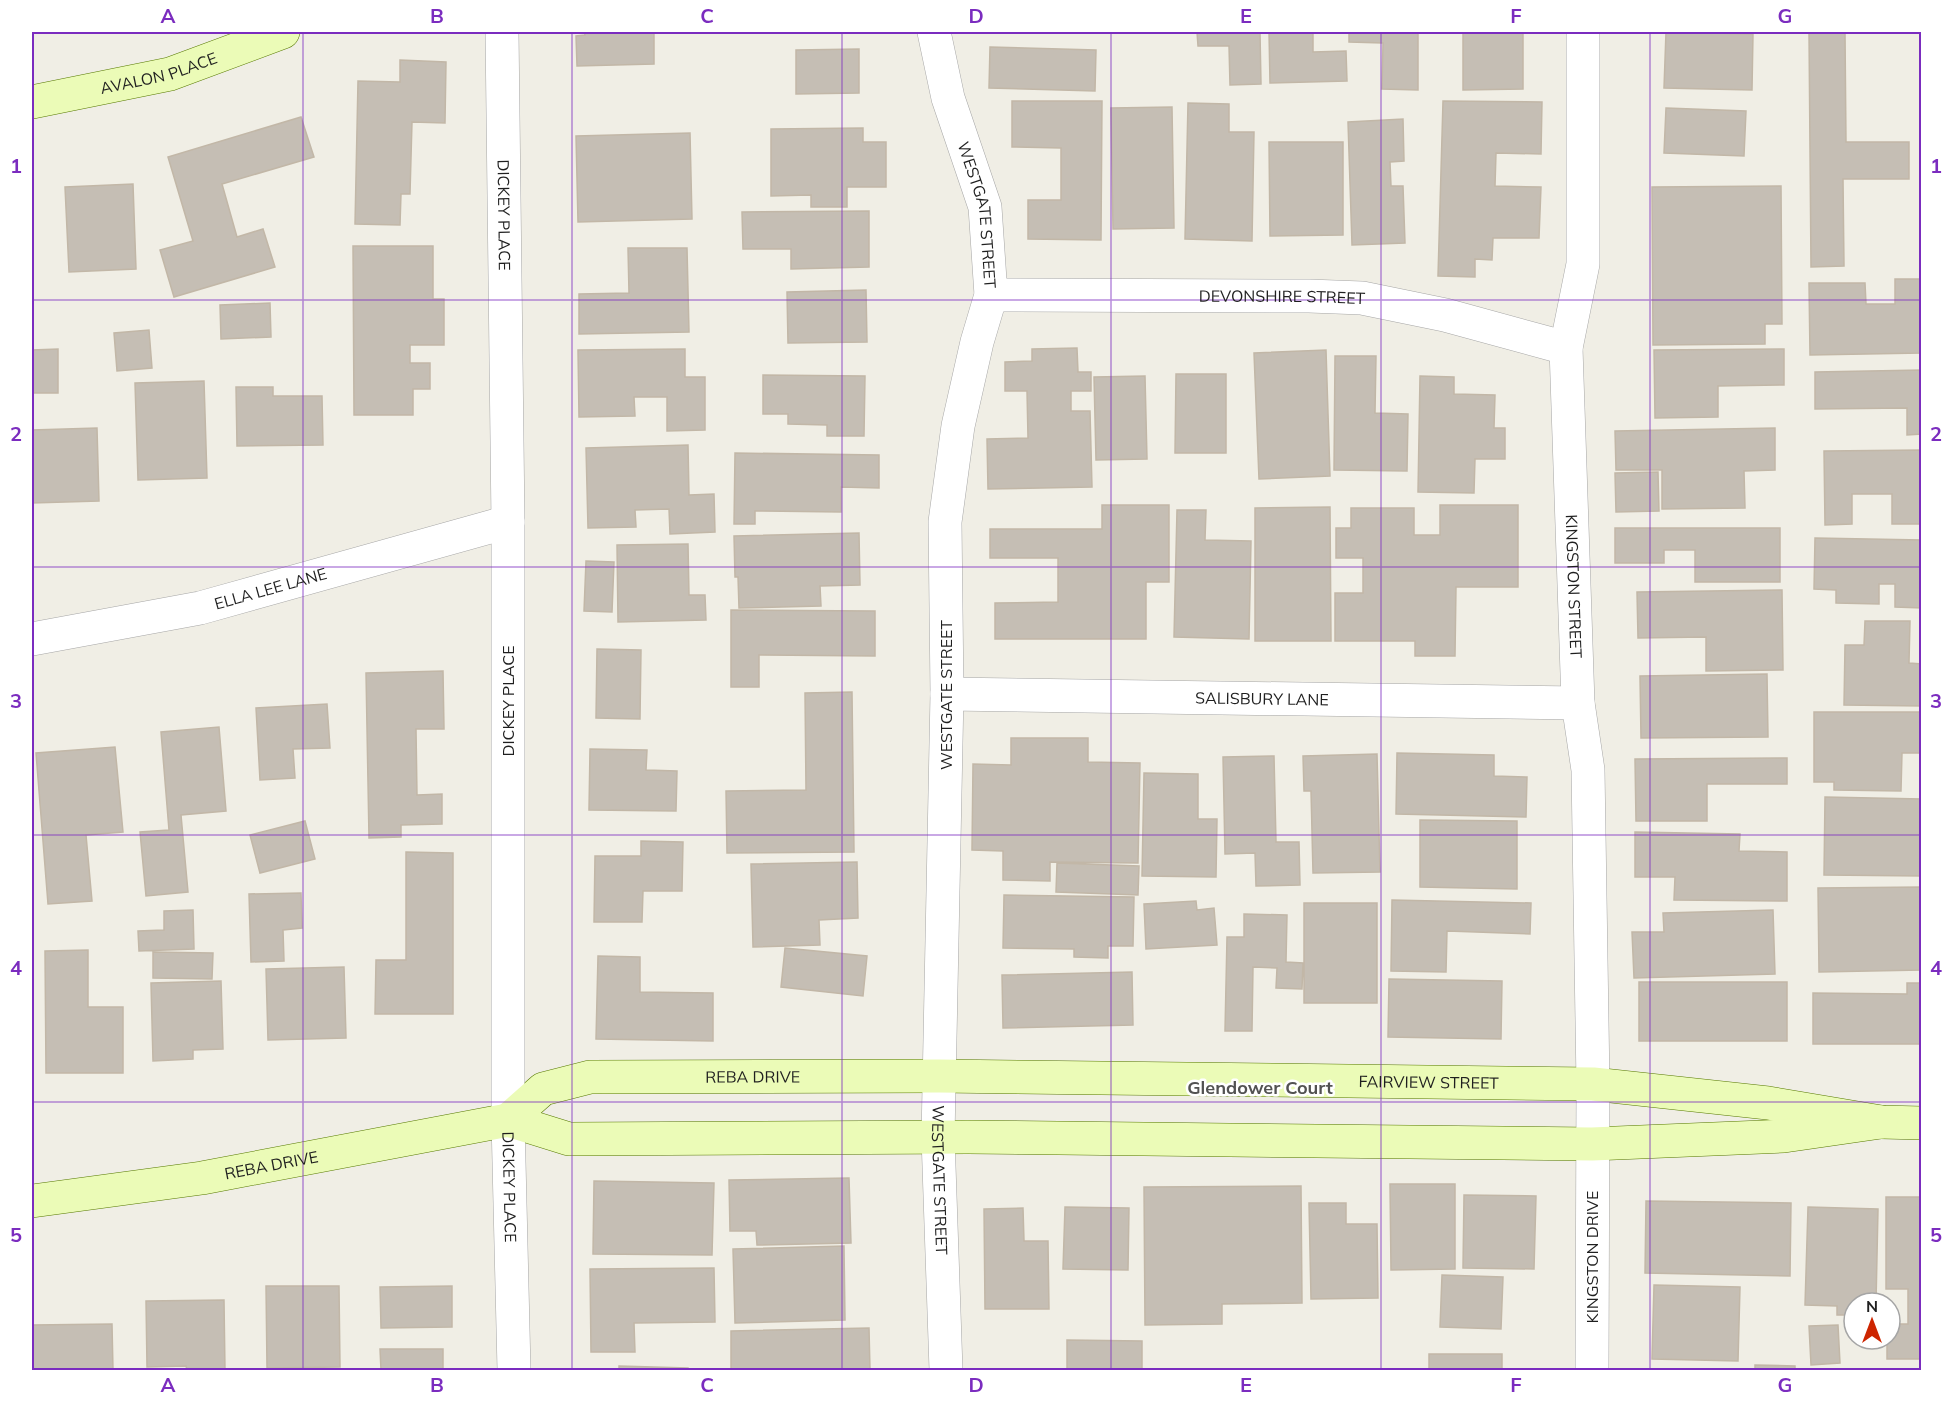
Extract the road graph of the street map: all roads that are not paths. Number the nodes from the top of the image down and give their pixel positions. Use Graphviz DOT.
graph roads {
  1 [pos="283,32"];
  2 [pos="502,32"];
  3 [pos="934,32"];
  4 [pos="1583,32"];
  5 [pos="32,102"];
  6 [pos="991,296"];
  7 [pos="1566,348"];
  8 [pos="508,522"];
  9 [pos="32,639"];
  10 [pos="947,694"];
  11 [pos="1578,703"];
  12 [pos="939,1076"];
  13 [pos="1593,1084"];
  14 [pos="508,1120"];
  15 [pos="1881,1122"];
  16 [pos="1922,1123"];
  17 [pos="938,1137"];
  18 [pos="1592,1144"];
  19 [pos="32,1201"];
  20 [pos="514,1371"];
  21 [pos="946,1371"];
  22 [pos="1592,1371"];
  1 -- 5 [label="street, AVALON PLACE"];
  2 -- 8 [label="street, DICKEY PLACE"];
  3 -- 6 [label="street, WESTGATE STREET"];
  4 -- 7 [label="street, KINGSTON STREET"];
  6 -- 7 [label="street, DEVONSHIRE STREET"];
  6 -- 10 [label="street, WESTGATE STREET"];
  7 -- 11 [label="street, KINGSTON STREET"];
  8 -- 9 [label="street, ELLA LEE LANE"];
  8 -- 14 [label="street, DICKEY PLACE"];
  10 -- 11 [label="street, SALISBURY LANE"];
  10 -- 12 [label="street, WESTGATE STREET"];
  11 -- 13 [label="street, KINGSTON STREET"];
  12 -- 13 [label="street, FAIRVIEW STREET"];
  12 -- 14 [label="street, REBA DRIVE"];
  12 -- 17 [label="street, WESTGATE STREET"];
  13 -- 15 [label="street, FAIRVIEW STREET"];
  13 -- 18 [label="street, KINGSTON STREET"];
  14 -- 17 [label="street, REBA DRIVE"];
  14 -- 19 [label="street, REBA DRIVE"];
  14 -- 20 [label="street, DICKEY PLACE"];
  15 -- 16 [label="street, FAIRVIEW STREET"];
  15 -- 18 [label="street, FAIRVIEW STREET"];
  17 -- 18 [label="street, FAIRVIEW STREET"];
  17 -- 21 [label="street, WESTGATE STREET"];
  18 -- 22 [label="street, KINGSTON DRIVE"];
}
